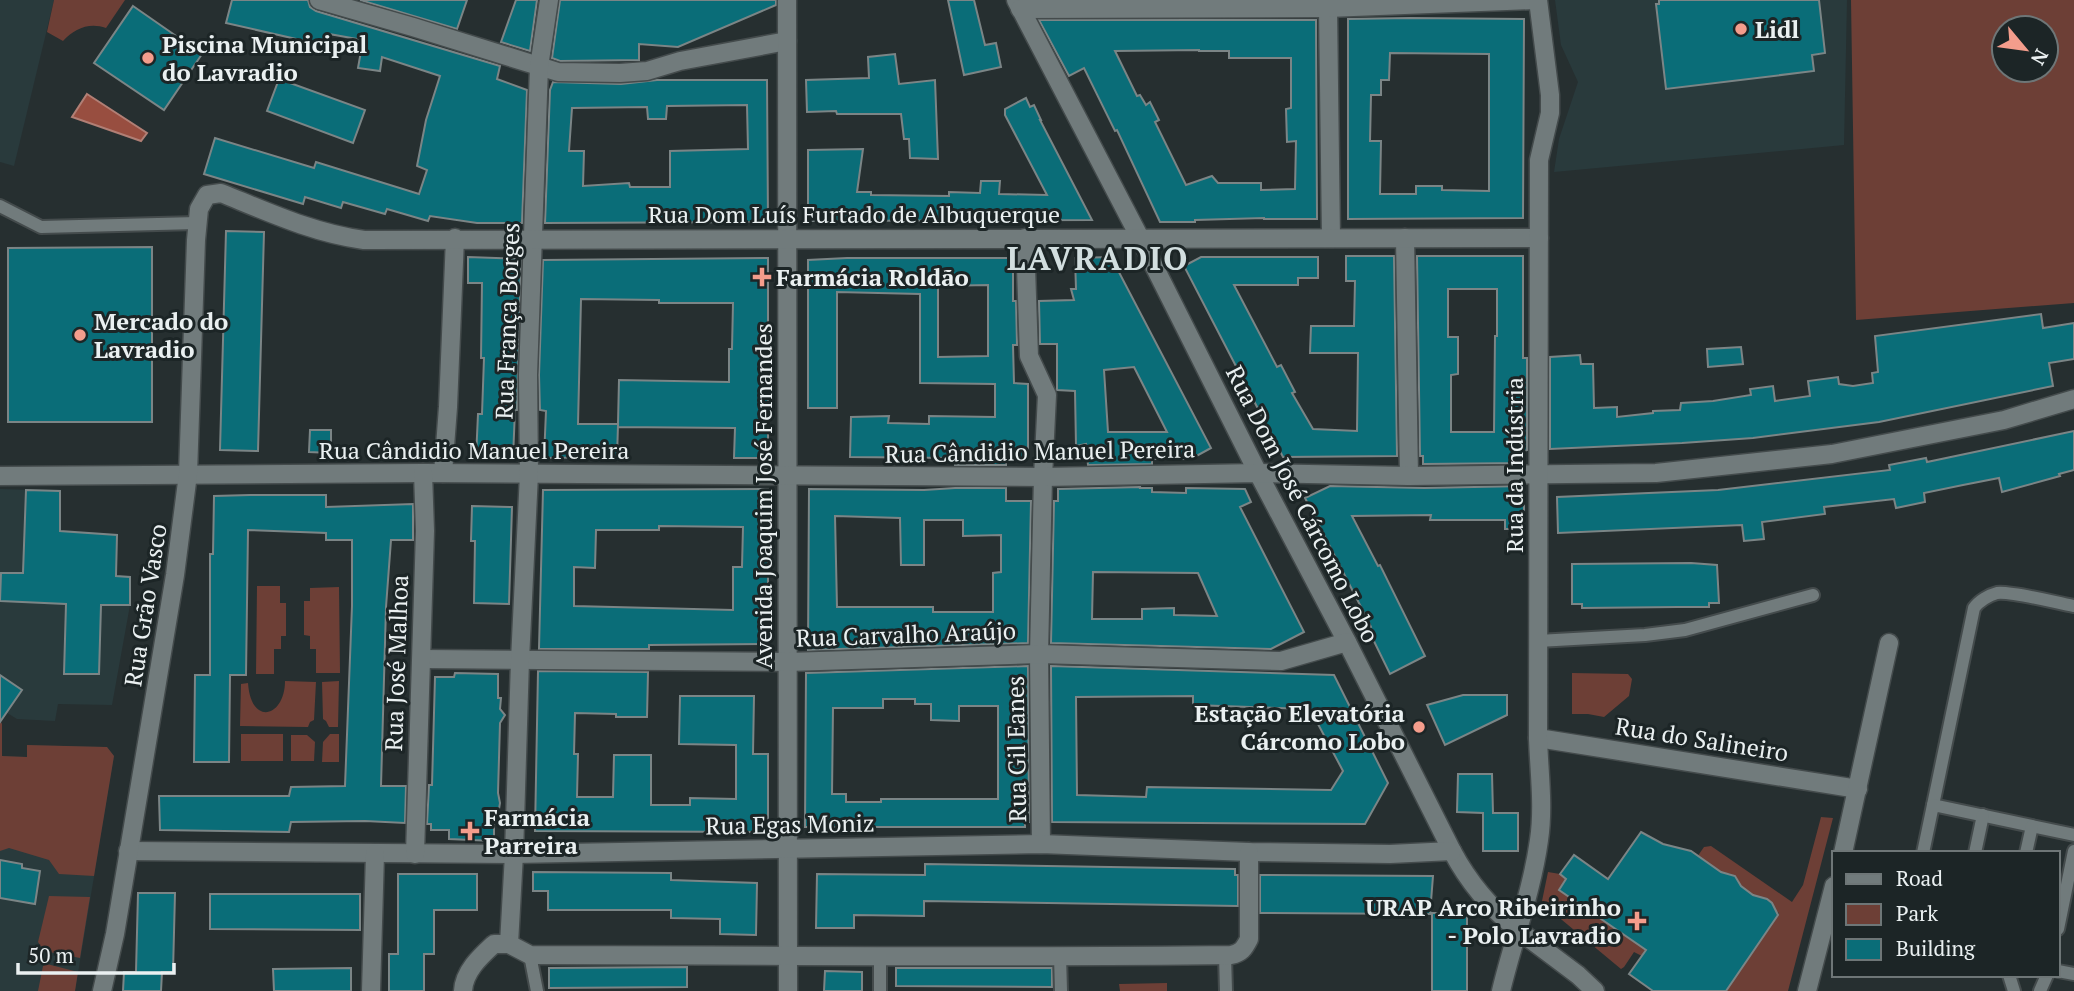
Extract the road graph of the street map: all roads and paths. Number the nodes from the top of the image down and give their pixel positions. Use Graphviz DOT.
graph roads {
  1 [pos="319,0"];
  2 [pos="549,0"];
  3 [pos="787,0"];
  4 [pos="1536,0"];
  5 [pos="1018,4"];
  6 [pos="1328,8"];
  7 [pos="787,41"];
  8 [pos="539,67"];
  9 [pos="0,206"];
  10 [pos="197,223"];
  11 [pos="455,238"];
  12 [pos="534,238"];
  13 [pos="787,238"];
  14 [pos="1025,238"];
  15 [pos="1140,238"];
  16 [pos="1331,238"];
  17 [pos="1405,238"];
  18 [pos="1539,238"];
  19 [pos="2074,399"];
  20 [pos="1258,472"];
  21 [pos="423,473"];
  22 [pos="188,474"];
  23 [pos="443,474"];
  24 [pos="529,474"];
  25 [pos="1539,474"];
  26 [pos="787,476"];
  27 [pos="1409,476"];
  28 [pos="0,477"];
  29 [pos="1043,477"];
  30 [pos="1813,595"];
  31 [pos="2074,606"];
  32 [pos="1538,641"];
  33 [pos="1347,642"];
  34 [pos="1889,643"];
  35 [pos="1040,654"];
  36 [pos="422,659"];
  37 [pos="520,660"];
  38 [pos="788,662"];
  39 [pos="1538,738"];
  40 [pos="1858,789"];
  41 [pos="1933,805"];
  42 [pos="1983,815"];
  43 [pos="2032,826"];
  44 [pos="2074,835"];
  45 [pos="1041,844"];
  46 [pos="788,848"];
  47 [pos="128,851"];
  48 [pos="1452,851"];
  49 [pos="1843,851"];
  50 [pos="1923,851"];
  51 [pos="1975,851"];
  52 [pos="2026,851"];
  53 [pos="2074,851"];
  54 [pos="1249,852"];
  55 [pos="375,854"];
  56 [pos="415,854"];
  57 [pos="514,854"];
  58 [pos="1832,894"];
  59 [pos="2060,919"];
  60 [pos="1518,930"];
  61 [pos="509,944"];
  62 [pos="530,955"];
  63 [pos="788,955"];
  64 [pos="1225,955"];
  65 [pos="1060,956"];
  66 [pos="880,957"];
  67 [pos="102,991"];
  68 [pos="371,991"];
  69 [pos="463,991"];
  70 [pos="537,991"];
  71 [pos="788,991"];
  72 [pos="880,991"];
  73 [pos="1060,991"];
  74 [pos="1226,991"];
  75 [pos="1502,991"];
  76 [pos="1595,991"];
  77 [pos="1807,991"];
  1 -- 8 [label="street"];
  2 -- 8 [label="street, Rua França Borges"];
  3 -- 7 [label="street, Avenida Joaquim José Fernandes"];
  4 -- 6 [label="street"];
  4 -- 18 [label="street, Rua da Indústria"];
  5 -- 6 [label="street"];
  5 -- 15 [label="street, Rua Dom José Cárcomo Lobo"];
  6 -- 16 [label="street"];
  7 -- 8 [label="street"];
  7 -- 13 [label="street, Avenida Joaquim José Fernandes"];
  8 -- 12 [label="street, Rua França Borges"];
  9 -- 10 [label="lane"];
  10 -- 11 [label="street, Rua Dom Luís Furtado de Albuquerque"];
  10 -- 22 [label="street, Rua Grão Vasco"];
  11 -- 12 [label="street, Rua Dom Luís Furtado de Albuquerque"];
  11 -- 23 [label="street"];
  12 -- 13 [label="street, Rua Dom Luís Furtado de Albuquerque"];
  12 -- 24 [label="street, Rua França Borges"];
  13 -- 14 [label="street, Rua Dom Luís Furtado de Albuquerque"];
  13 -- 26 [label="street, Avenida Joaquim José Fernandes"];
  14 -- 15 [label="street, Rua Dom Luís Furtado de Albuquerque"];
  14 -- 29 [label="street, Rua Gil Eanes"];
  15 -- 16 [label="street, Rua Dom Luís Furtado de Albuquerque"];
  15 -- 20 [label="street, Rua Dom José Cárcomo Lobo"];
  16 -- 17 [label="street, Rua Dom Luís Furtado de Albuquerque"];
  17 -- 18 [label="street, Rua Dom Luís Furtado de Albuquerque"];
  17 -- 27 [label="street"];
  18 -- 25 [label="street, Rua da Indústria"];
  19 -- 25 [label="street, Rua Cândidio Manuel Pereira"];
  20 -- 27 [label="street, Rua Cândidio Manuel Pereira"];
  20 -- 29 [label="street, Rua Cândidio Manuel Pereira"];
  20 -- 33 [label="street, Rua Dom José Cárcomo Lobo"];
  21 -- 22 [label="street, Rua Cândidio Manuel Pereira"];
  21 -- 23 [label="street, Rua Cândidio Manuel Pereira"];
  21 -- 36 [label="street, Rua José Malhoa"];
  22 -- 28 [label="street, Rua Cândidio Manuel Pereira"];
  22 -- 47 [label="street, Rua Grão Vasco"];
  23 -- 24 [label="street, Rua Cândidio Manuel Pereira"];
  24 -- 26 [label="street, Rua Cândidio Manuel Pereira"];
  24 -- 37 [label="street, Rua França Borges"];
  25 -- 27 [label="street, Rua Cândidio Manuel Pereira"];
  25 -- 32 [label="street, Rua da Indústria"];
  26 -- 29 [label="street, Rua Cândidio Manuel Pereira"];
  26 -- 38 [label="street, Avenida Joaquim José Fernandes"];
  29 -- 35 [label="street, Rua Gil Eanes"];
  30 -- 32 [label="lane"];
  31 -- 41 [label="lane"];
  32 -- 39 [label="street, Rua da Indústria"];
  33 -- 35 [label="street, Rua Carvalho Araújo"];
  33 -- 48 [label="street, Rua Dom José Cárcomo Lobo"];
  34 -- 40 [label="street"];
  35 -- 38 [label="street, Rua Carvalho Araújo"];
  35 -- 45 [label="street, Rua Gil Eanes"];
  36 -- 37 [label="street, Rua Carvalho Araújo"];
  36 -- 56 [label="street, Rua José Malhoa"];
  37 -- 38 [label="street, Rua Carvalho Araújo"];
  37 -- 57 [label="street, Rua França Borges"];
  38 -- 46 [label="street, Avenida Joaquim José Fernandes"];
  39 -- 40 [label="street, Rua do Salineiro"];
  39 -- 60 [label="street, Rua da Indústria"];
  40 -- 49 [label="street"];
  41 -- 42 [label="lane"];
  41 -- 50 [label="lane"];
  42 -- 43 [label="lane"];
  42 -- 51 [label="lane"];
  43 -- 44 [label="lane"];
  43 -- 52 [label="lane"];
  45 -- 46 [label="street, Rua Egas Moniz"];
  45 -- 54 [label="street, Rua Egas Moniz"];
  46 -- 57 [label="street, Rua Egas Moniz"];
  46 -- 63 [label="street, Avenida Joaquim José Fernandes"];
  47 -- 55 [label="street, Rua Egas Moniz"];
  47 -- 67 [label="street, Rua Grão Vasco"];
  48 -- 54 [label="street, Rua Egas Moniz"];
  48 -- 60 [label="street, Rua Dom José Cárcomo Lobo"];
  53 -- 59 [label="lane"];
  54 -- 64 [label="street"];
  55 -- 56 [label="street, Rua Egas Moniz"];
  55 -- 68 [label="street"];
  56 -- 57 [label="street, Rua Egas Moniz"];
  57 -- 61 [label="street, Rua França Borges"];
  58 -- 77 [label="street"];
  60 -- 75 [label="street, Rua da Indústria"];
  60 -- 76 [label="street, Rua Dom José Cárcomo Lobo"];
  61 -- 62 [label="street"];
  61 -- 69 [label="street"];
  62 -- 63 [label="street"];
  62 -- 70 [label="lane"];
  63 -- 66 [label="street"];
  63 -- 71 [label="street, Avenida Joaquim José Fernandes"];
  64 -- 65 [label="street"];
  64 -- 74 [label="lane"];
  65 -- 66 [label="street"];
  65 -- 73 [label="lane"];
  66 -- 72 [label="lane"];
}
